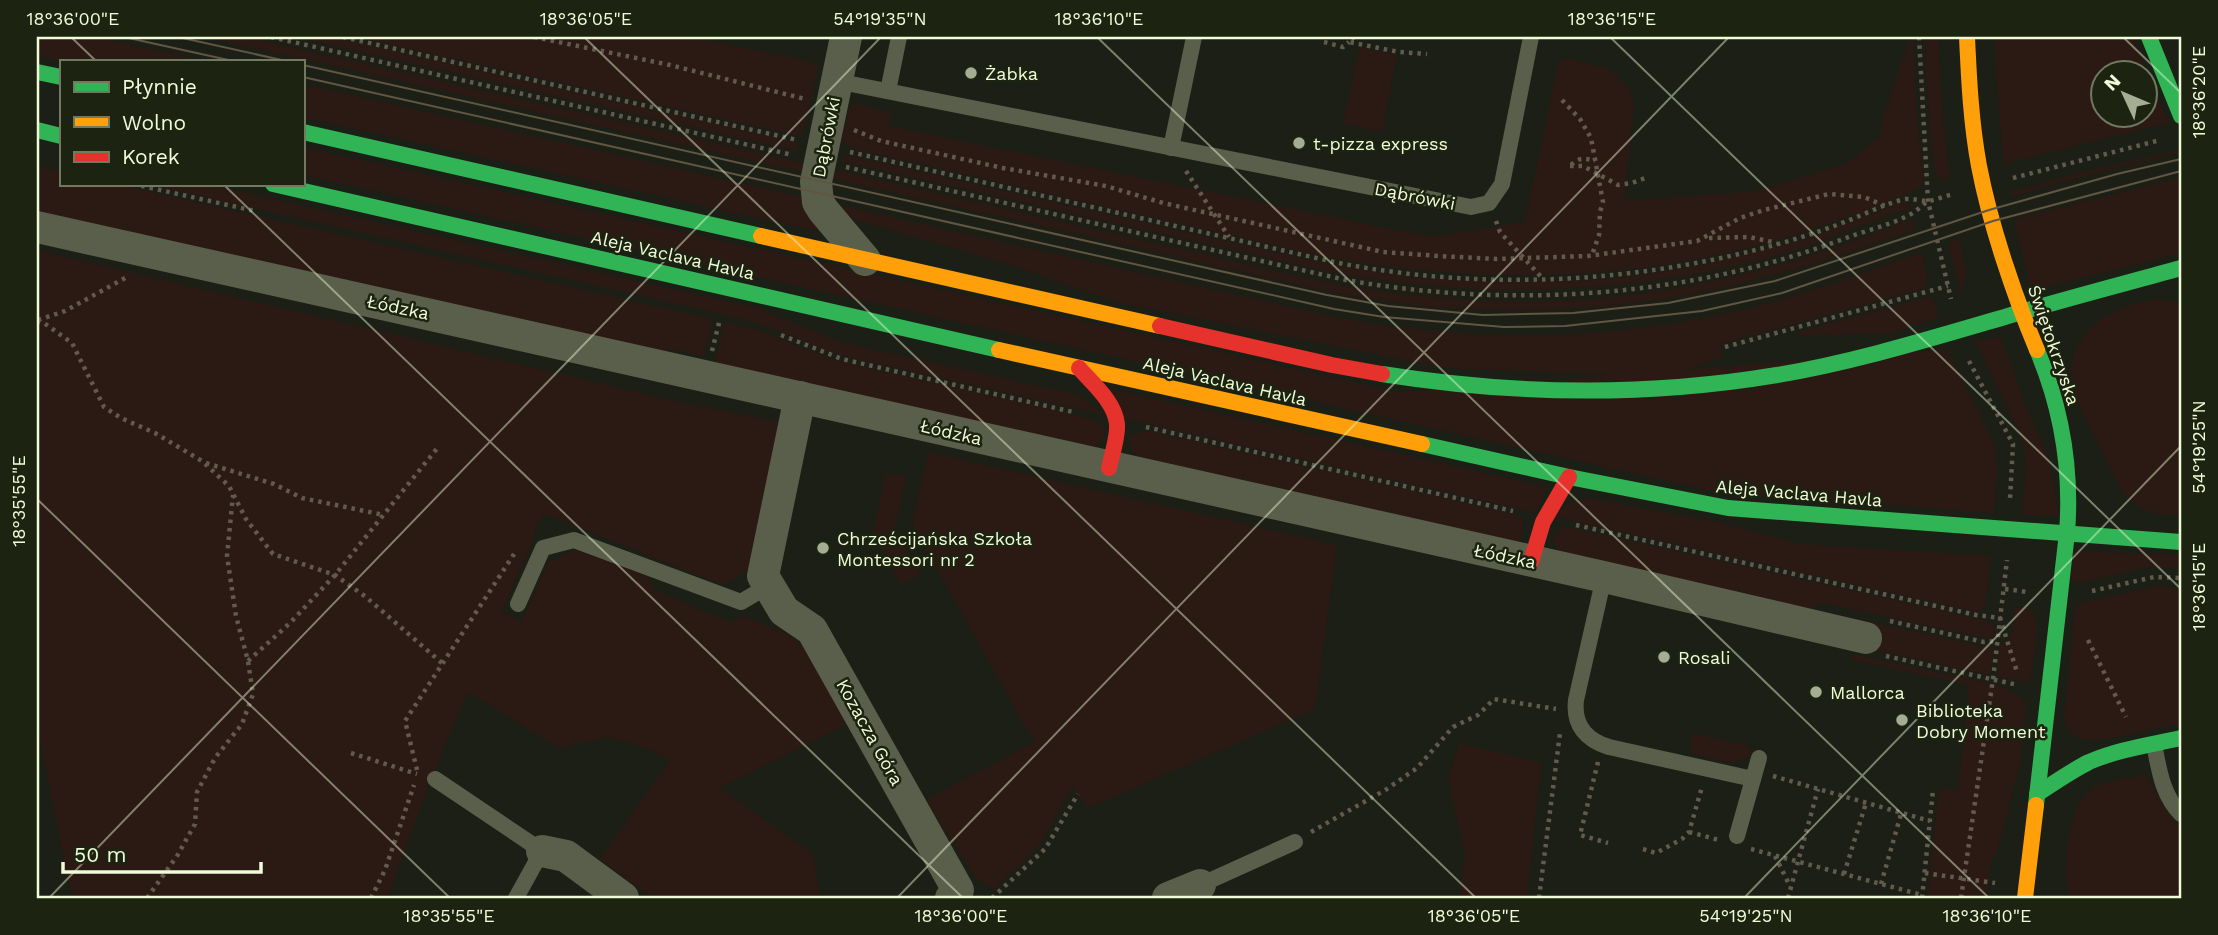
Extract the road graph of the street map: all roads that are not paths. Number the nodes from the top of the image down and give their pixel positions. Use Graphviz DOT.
graph roads {
  1 [pos="846,37"];
  2 [pos="899,37"];
  3 [pos="1194,37"];
  4 [pos="1531,37"];
  5 [pos="1967,37"];
  6 [pos="2149,37"];
  7 [pos="37,72"];
  8 [pos="60,77"];
  9 [pos="826,91"];
  10 [pos="888,91"];
  11 [pos="2181,116"];
  12 [pos="37,130"];
  13 [pos="304,132"];
  14 [pos="60,136"];
  15 [pos="1171,148"];
  16 [pos="282,186"];
  17 [pos="37,227"];
  18 [pos="865,260"];
  19 [pos="2181,268"];
  20 [pos="2022,312"];
  21 [pos="1079,368"];
  22 [pos="800,397"];
  23 [pos="1109,468"];
  24 [pos="1569,477"];
  25 [pos="2067,533"];
  26 [pos="2181,542"];
  27 [pos="1531,562"];
  28 [pos="1604,577"];
  29 [pos="768,586"];
  30 [pos="518,604"];
  31 [pos="1867,631"];
  32 [pos="2045,734"];
  33 [pos="2181,738"];
  34 [pos="2062,743"];
  35 [pos="2154,744"];
  36 [pos="2080,751"];
  37 [pos="2099,758"];
  38 [pos="435,779"];
  39 [pos="2037,794"];
  40 [pos="2181,814"];
  41 [pos="1295,842"];
  42 [pos="1734,842"];
  43 [pos="542,851"];
  44 [pos="1203,892"];
  45 [pos="962,896"];
  46 [pos="516,898"];
  47 [pos="623,898"];
  48 [pos="1168,898"];
  49 [pos="2025,898"];
  1 -- 9 [label="street, Dąbrówki"];
  2 -- 10 [label="lane"];
  3 -- 15 [label="lane"];
  4 -- 15 [label="lane, Dąbrówki"];
  5 -- 20 [label="main road, Świętokrzyska"];
  6 -- 11 [label="main road"];
  7 -- 8 [label="main road"];
  9 -- 10 [label="lane, Dąbrówki"];
  9 -- 18 [label="street, Dąbrówki"];
  10 -- 15 [label="lane, Dąbrówki"];
  12 -- 14 [label="main road"];
  13 -- 18 [label="main road"];
  16 -- 21 [label="main road, Aleja Vaclava Havla"];
  17 -- 22 [label="street, Łódzka"];
  18 -- 20 [label="main road"];
  19 -- 20 [label="main road"];
  20 -- 25 [label="main road, Świętokrzyska"];
  21 -- 23 [label="main road"];
  21 -- 24 [label="main road, Aleja Vaclava Havla"];
  22 -- 23 [label="street, Łódzka"];
  22 -- 29 [label="street"];
  23 -- 27 [label="street, Łódzka"];
  24 -- 25 [label="main road, Aleja Vaclava Havla"];
  24 -- 27 [label="main road"];
  25 -- 26 [label="main road, Aleja Vaclava Havla"];
  25 -- 32 [label="main road, Świętokrzyska"];
  27 -- 28 [label="street, Łódzka"];
  28 -- 31 [label="street, Łódzka"];
  28 -- 42 [label="lane"];
  29 -- 30 [label="lane"];
  29 -- 45 [label="street, Kozacza Góra"];
  32 -- 34 [label="main road"];
  32 -- 39 [label="main road, Świętokrzyska"];
  33 -- 35 [label="main road"];
  35 -- 37 [label="main road"];
  35 -- 40 [label="lane"];
  36 -- 37 [label="main road"];
  37 -- 39 [label="main road"];
  38 -- 43 [label="lane"];
  39 -- 49 [label="main road, Świętokrzyska"];
  41 -- 44 [label="lane"];
  43 -- 46 [label="lane"];
  43 -- 47 [label="street"];
  44 -- 48 [label="street"];
}
